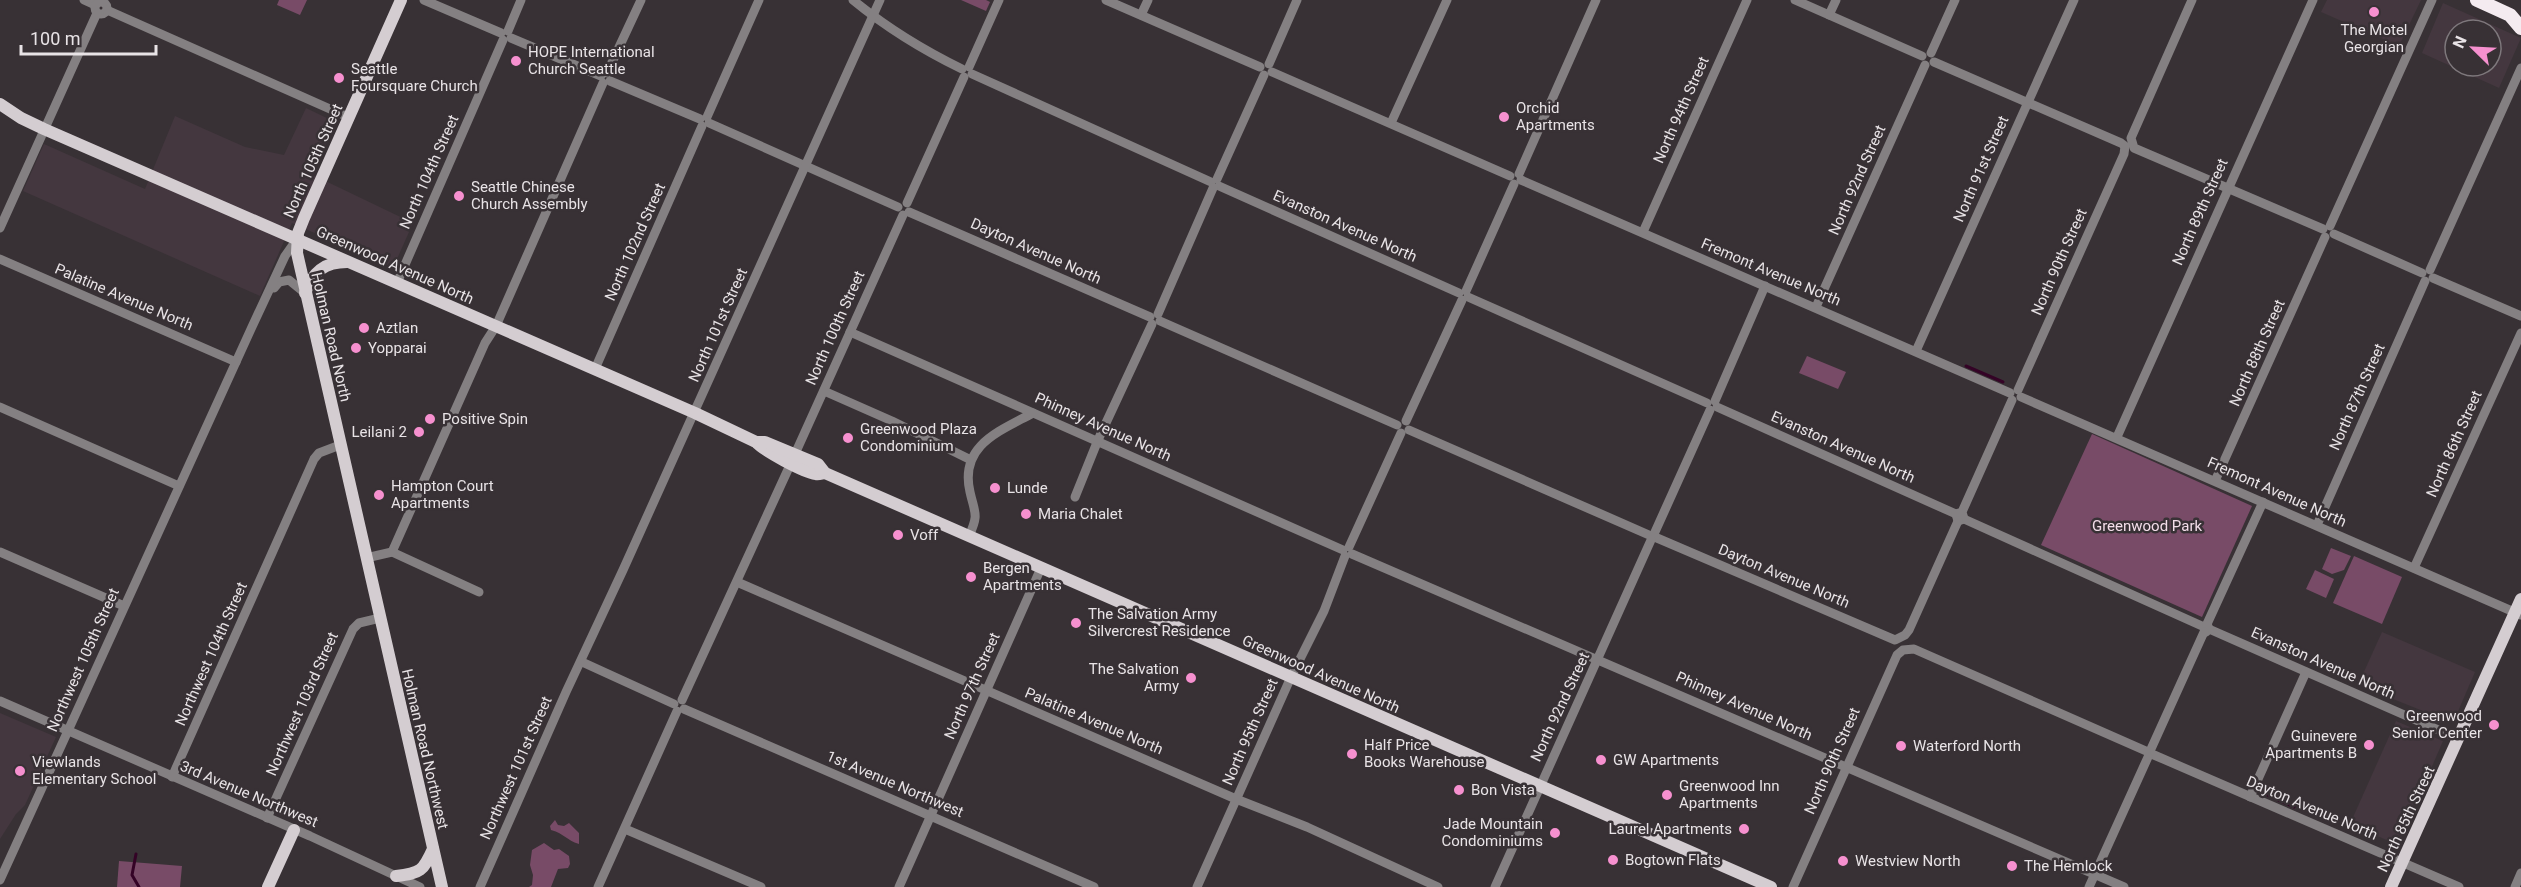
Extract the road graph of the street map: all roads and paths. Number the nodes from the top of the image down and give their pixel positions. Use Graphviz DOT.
graph roads {
  1 [pos="84,0"];
  2 [pos="401,0"];
  3 [pos="424,0"];
  4 [pos="521,0"];
  5 [pos="640,0"];
  6 [pos="759,0"];
  7 [pos="854,0"];
  8 [pos="880,0"];
  9 [pos="999,0"];
  10 [pos="1106,0"];
  11 [pos="1148,0"];
  12 [pos="1297,0"];
  13 [pos="1447,0"];
  14 [pos="1596,0"];
  15 [pos="1747,0"];
  16 [pos="1795,0"];
  17 [pos="1836,0"];
  18 [pos="1955,0"];
  19 [pos="2074,0"];
  20 [pos="2192,0"];
  21 [pos="2313,0"];
  22 [pos="2432,0"];
  23 [pos="2485,2"];
  24 [pos="101,6"];
  25 [pos="2516,14"];
  26 [pos="1141,15"];
  27 [pos="1829,15"];
  28 [pos="873,16"];
  29 [pos="2521,28"];
  30 [pos="506,35"];
  31 [pos="1928,59"];
  32 [pos="2521,68"];
  33 [pos="1266,69"];
  34 [pos="967,72"];
  35 [pos="605,78"];
  36 [pos="2028,102"];
  37 [pos="0,104"];
  38 [pos="0,114"];
  39 [pos="348,117"];
  40 [pos="21,118"];
  41 [pos="705,121"];
  42 [pos="1391,123"];
  43 [pos="44,129"];
  44 [pos="2128,145"];
  45 [pos="805,165"];
  46 [pos="1516,178"];
  47 [pos="1215,184"];
  48 [pos="2228,187"];
  49 [pos="904,209"];
  50 [pos="0,228"];
  51 [pos="1642,232"];
  52 [pos="2328,232"];
  53 [pos="297,239"];
  54 [pos="0,259"];
  55 [pos="351,262"];
  56 [pos="2427,276"];
  57 [pos="397,283"];
  58 [pos="1765,286"];
  59 [pos="305,293"];
  60 [pos="1464,296"];
  61 [pos="265,300"];
  62 [pos="1816,307"];
  63 [pos="2521,316"];
  64 [pos="1155,319"];
  65 [pos="496,326"];
  66 [pos="850,332"];
  67 [pos="2521,333"];
  68 [pos="1916,351"];
  69 [pos="236,362"];
  70 [pos="595,369"];
  71 [pos="824,391"];
  72 [pos="2015,395"];
  73 [pos="1712,405"];
  74 [pos="0,407"];
  75 [pos="695,413"];
  76 [pos="1033,413"];
  77 [pos="1403,427"];
  78 [pos="2117,437"];
  79 [pos="1098,440"];
  80 [pos="340,446"];
  81 [pos="793,459"];
  82 [pos="971,460"];
  83 [pos="2215,482"];
  84 [pos="179,486"];
  85 [pos="1075,497"];
  86 [pos="2263,502"];
  87 [pos="1960,516"];
  88 [pos="2317,525"];
  89 [pos="969,536"];
  90 [pos="1653,536"];
  91 [pos="0,552"];
  92 [pos="392,552"];
  93 [pos="1347,552"];
  94 [pos="366,558"];
  95 [pos="1041,568"];
  96 [pos="2414,568"];
  97 [pos="737,582"];
  98 [pos="479,592"];
  99 [pos="2521,599"];
  100 [pos="124,606"];
  101 [pos="2518,613"];
  102 [pos="380,618"];
  103 [pos="2205,628"];
  104 [pos="1900,638"];
  105 [pos="1903,650"];
  106 [pos="1599,659"];
  107 [pos="582,662"];
  108 [pos="2306,672"];
  109 [pos="1291,677"];
  110 [pos="987,691"];
  111 [pos="0,701"];
  112 [pos="679,706"];
  113 [pos="68,731"];
  114 [pos="2459,739"];
  115 [pos="2150,753"];
  116 [pos="1845,767"];
  117 [pos="172,777"];
  118 [pos="1540,787"];
  119 [pos="2250,797"];
  120 [pos="1236,799"];
  121 [pos="930,816"];
  122 [pos="267,819"];
  123 [pos="625,829"];
  124 [pos="294,830"];
  125 [pos="433,849"];
  126 [pos="2402,863"];
  127 [pos="2521,873"];
  128 [pos="2095,874"];
  129 [pos="396,876"];
  130 [pos="0,880"];
  131 [pos="268,887"];
  132 [pos="420,887"];
  133 [pos="442,887"];
  134 [pos="480,887"];
  135 [pos="598,887"];
  136 [pos="761,887"];
  137 [pos="899,887"];
  138 [pos="1094,887"];
  139 [pos="1197,887"];
  140 [pos="1438,887"];
  141 [pos="1495,887"];
  142 [pos="1771,887"];
  143 [pos="1793,887"];
  144 [pos="2089,887"];
  145 [pos="2124,887"];
  146 [pos="2391,887"];
  147 [pos="2459,887"];
  148 [pos="2515,887"];
  1 -- 24 [label="street"];
  2 -- 39 [label="main road, North 105th Street"];
  3 -- 30 [label="street, Dayton Avenue North"];
  4 -- 30 [label="street, North 104th Street"];
  5 -- 35 [label="street"];
  6 -- 41 [label="street, North 102nd Street"];
  7 -- 28 [label="street, Evanston Avenue North"];
  8 -- 28 [label="street, North 101st Street"];
  9 -- 34 [label="street, North 100th Street"];
  10 -- 26 [label="street, Fremont Avenue North"];
  11 -- 26 [label="street"];
  12 -- 33 [label="street"];
  13 -- 42 [label="street"];
  14 -- 46 [label="street, North 95th Street"];
  15 -- 51 [label="street, North 94th Street"];
  16 -- 27 [label="street"];
  17 -- 27 [label="street"];
  18 -- 31 [label="street, North 92nd Street"];
  19 -- 36 [label="street, North 91st Street"];
  20 -- 44 [label="street, North 90th Street"];
  21 -- 48 [label="street, North 89th Street"];
  22 -- 52 [label="street, North 88th Street"];
  23 -- 25 [label="highway"];
  24 -- 39 [label="street"];
  24 -- 43 [label="street"];
  25 -- 29 [label="highway"];
  26 -- 33 [label="street, Fremont Avenue North"];
  27 -- 31 [label="street"];
  28 -- 34 [label="street, Evanston Avenue North"];
  28 -- 45 [label="street, North 101st Street"];
  30 -- 35 [label="street, Dayton Avenue North"];
  30 -- 57 [label="street, North 104th Street"];
  31 -- 36 [label="street"];
  31 -- 62 [label="street, North 92nd Street"];
  32 -- 56 [label="street, North 87th Street"];
  33 -- 42 [label="street, Fremont Avenue North"];
  33 -- 47 [label="street"];
  34 -- 47 [label="street, Evanston Avenue North"];
  34 -- 49 [label="street, North 100th Street"];
  35 -- 41 [label="street, Dayton Avenue North"];
  35 -- 65 [label="street"];
  36 -- 44 [label="street"];
  36 -- 68 [label="street, North 91st Street"];
  37 -- 40 [label="main road, Greenwood Avenue North"];
  38 -- 40 [label="main road, Greenwood Avenue North"];
  39 -- 53 [label="main road, North 105th Street"];
  40 -- 43 [label="main road, Greenwood Avenue North"];
  41 -- 45 [label="street, Dayton Avenue North"];
  41 -- 70 [label="street, North 102nd Street"];
  42 -- 46 [label="street, Fremont Avenue North"];
  43 -- 50 [label="street"];
  43 -- 53 [label="main road, Greenwood Avenue North"];
  44 -- 48 [label="street"];
  44 -- 72 [label="street, North 90th Street"];
  45 -- 49 [label="street, Dayton Avenue North"];
  45 -- 75 [label="street, North 101st Street"];
  46 -- 51 [label="street, Fremont Avenue North"];
  46 -- 60 [label="street, North 95th Street"];
  47 -- 60 [label="street, Evanston Avenue North"];
  47 -- 64 [label="street"];
  48 -- 52 [label="street"];
  48 -- 78 [label="street, North 89th Street"];
  49 -- 64 [label="street, Dayton Avenue North"];
  49 -- 66 [label="street, North 100th Street"];
  51 -- 58 [label="street, Fremont Avenue North"];
  52 -- 56 [label="street"];
  52 -- 83 [label="street, North 88th Street"];
  53 -- 55 [label="main road, Greenwood Avenue North"];
  53 -- 59 [label="main road, Holman Road North"];
  53 -- 61 [label="street, North 105th Street"];
  54 -- 69 [label="street, Palatine Avenue North"];
  55 -- 57 [label="main road, Greenwood Avenue North"];
  55 -- 59 [label="main road"];
  56 -- 63 [label="street"];
  56 -- 88 [label="street, North 87th Street"];
  57 -- 65 [label="main road, Greenwood Avenue North"];
  58 -- 62 [label="street, Fremont Avenue North"];
  58 -- 73 [label="street, North 92nd Street"];
  59 -- 61 [label="street, North 105th Street"];
  59 -- 80 [label="main road, Holman Road North"];
  60 -- 73 [label="street, Evanston Avenue North"];
  60 -- 77 [label="street, North 95th Street"];
  61 -- 69 [label="street, North 105th Street"];
  62 -- 68 [label="street, Fremont Avenue North"];
  64 -- 77 [label="street, Dayton Avenue North"];
  64 -- 79 [label="street"];
  65 -- 70 [label="main road, Greenwood Avenue North"];
  65 -- 92 [label="street"];
  66 -- 71 [label="street, North 100th Street"];
  66 -- 76 [label="street, Phinney Avenue North"];
  67 -- 96 [label="street, North 86th Street"];
  68 -- 72 [label="street, Fremont Avenue North"];
  69 -- 84 [label="street, North 105th Street"];
  70 -- 75 [label="main road, Greenwood Avenue North"];
  71 -- 81 [label="street, North 100th Street"];
  71 -- 82 [label="street"];
  72 -- 78 [label="street, Fremont Avenue North"];
  72 -- 87 [label="street, North 90th Street"];
  73 -- 87 [label="street, Evanston Avenue North"];
  73 -- 90 [label="street, North 92nd Street"];
  74 -- 84 [label="street"];
  75 -- 81 [label="main road, Greenwood Avenue North"];
  75 -- 107 [label="street, North 101st Street"];
  76 -- 79 [label="street, Phinney Avenue North"];
  76 -- 82 [label="street"];
  77 -- 90 [label="street, Dayton Avenue North"];
  77 -- 93 [label="street, North 95th Street"];
  78 -- 83 [label="street, Fremont Avenue North"];
  79 -- 85 [label="street"];
  79 -- 93 [label="street, Phinney Avenue North"];
  80 -- 94 [label="main road, Holman Road North"];
  80 -- 117 [label="street, Northwest 104th Street"];
  81 -- 89 [label="main road, Greenwood Avenue North"];
  81 -- 97 [label="street, North 100th Street"];
  82 -- 89 [label="street"];
  83 -- 86 [label="street, Fremont Avenue North"];
  84 -- 100 [label="street, Northwest 105th Street"];
  86 -- 88 [label="street, Fremont Avenue North"];
  86 -- 103 [label="street"];
  87 -- 103 [label="street, Evanston Avenue North"];
  87 -- 104 [label="street, North 90th Street"];
  88 -- 96 [label="street, Fremont Avenue North"];
  89 -- 95 [label="main road, Greenwood Avenue North"];
  90 -- 104 [label="street, Dayton Avenue North"];
  90 -- 106 [label="street, North 92nd Street"];
  91 -- 100 [label="street"];
  92 -- 94 [label="street"];
  92 -- 98 [label="street"];
  93 -- 106 [label="street, Phinney Avenue North"];
  93 -- 109 [label="street, North 95th Street"];
  94 -- 102 [label="main road, Holman Road North"];
  95 -- 109 [label="main road, Greenwood Avenue North"];
  95 -- 110 [label="street, North 97th Street"];
  96 -- 101 [label="street, Fremont Avenue North"];
  97 -- 110 [label="street, Palatine Avenue North"];
  97 -- 112 [label="street, North 100th Street"];
  99 -- 101 [label="main road, North 85th Street"];
  100 -- 113 [label="street, Northwest 105th Street"];
  101 -- 114 [label="main road, North 85th Street"];
  102 -- 122 [label="street, Northwest 103rd Street"];
  102 -- 125 [label="main road, Holman Road Northwest"];
  103 -- 108 [label="street, Evanston Avenue North"];
  103 -- 115 [label="street"];
  105 -- 115 [label="street, Dayton Avenue North"];
  105 -- 116 [label="street, North 90th Street"];
  106 -- 116 [label="street, Phinney Avenue North"];
  106 -- 118 [label="street, North 92nd Street"];
  107 -- 112 [label="street, 1st Avenue Northwest"];
  107 -- 134 [label="street, Northwest 101st Street"];
  108 -- 114 [label="street, Evanston Avenue North"];
  108 -- 119 [label="street"];
  109 -- 118 [label="main road, Greenwood Avenue North"];
  109 -- 120 [label="street, North 95th Street"];
  110 -- 120 [label="street, Palatine Avenue North"];
  110 -- 121 [label="street, North 97th Street"];
  111 -- 113 [label="street, 3rd Avenue Northwest"];
  112 -- 121 [label="street, 1st Avenue Northwest"];
  112 -- 123 [label="street, North 100th Street"];
  113 -- 117 [label="street, 3rd Avenue Northwest"];
  113 -- 130 [label="street, Northwest 105th Street"];
  114 -- 126 [label="main road, North 85th Street"];
  115 -- 119 [label="street, Dayton Avenue North"];
  115 -- 128 [label="street"];
  116 -- 128 [label="street, Phinney Avenue North"];
  116 -- 143 [label="street, North 90th Street"];
  117 -- 122 [label="street, 3rd Avenue Northwest"];
  118 -- 141 [label="street, North 92nd Street"];
  118 -- 142 [label="main road, Greenwood Avenue North"];
  119 -- 126 [label="street, Dayton Avenue North"];
  120 -- 139 [label="street, North 95th Street"];
  120 -- 140 [label="street, Palatine Avenue North"];
  121 -- 137 [label="street, North 97th Street"];
  121 -- 138 [label="street, 1st Avenue Northwest"];
  122 -- 124 [label="street, 3rd Avenue Northwest"];
  123 -- 135 [label="street, North 100th Street"];
  123 -- 136 [label="street"];
  124 -- 129 [label="street, 3rd Avenue Northwest"];
  124 -- 131 [label="main road"];
  125 -- 129 [label="main road"];
  125 -- 133 [label="main road, Holman Road Northwest"];
  126 -- 146 [label="main road, North 85th Street"];
  126 -- 147 [label="street, Dayton Avenue North"];
  127 -- 148 [label="street"];
  128 -- 144 [label="street"];
  128 -- 145 [label="street, Phinney Avenue North"];
  129 -- 132 [label="street, 3rd Avenue Northwest"];
}
